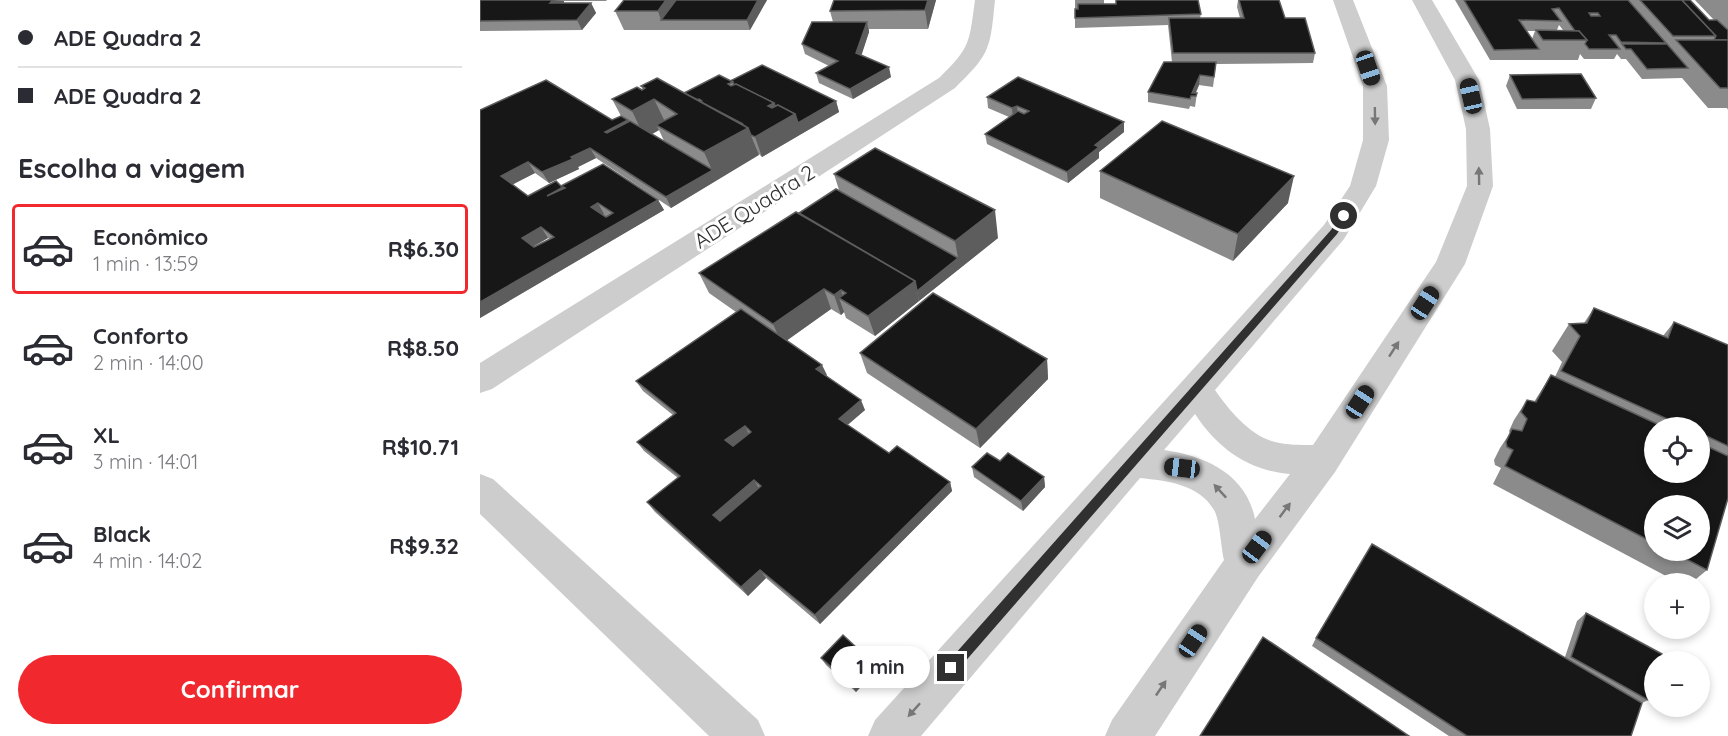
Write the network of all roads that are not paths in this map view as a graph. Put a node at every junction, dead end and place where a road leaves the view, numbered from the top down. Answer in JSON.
{"nodes":[{"id":1,"x":985,"y":0,"type":"edge"},
{"id":2,"x":1343,"y":0,"type":"edge"},
{"id":3,"x":1422,"y":0,"type":"edge"},
{"id":4,"x":480,"y":380,"type":"edge"},
{"id":5,"x":1197,"y":390,"type":"junction"},
{"id":6,"x":1322,"y":461,"type":"junction"},
{"id":7,"x":1134,"y":462,"type":"junction"},
{"id":8,"x":480,"y":490,"type":"edge"},
{"id":9,"x":1245,"y":564,"type":"junction"},
{"id":10,"x":741,"y":736,"type":"edge"},
{"id":11,"x":891,"y":736,"type":"edge"},
{"id":12,"x":1128,"y":736,"type":"edge"}],
"edges":[{"from":1,"to":4,"type":"street","name":"ADE Quadra 2"},
{"from":2,"to":5,"type":"street","one_way":true},
{"from":6,"to":3,"type":"street","one_way":true},
{"from":5,"to":6,"type":"street"},
{"from":5,"to":7,"type":"street"},
{"from":9,"to":6,"type":"street","one_way":true},
{"from":9,"to":7,"type":"street","one_way":true},
{"from":7,"to":11,"type":"street","one_way":true},
{"from":8,"to":10,"type":"street"},
{"from":12,"to":9,"type":"street","one_way":true}]}
